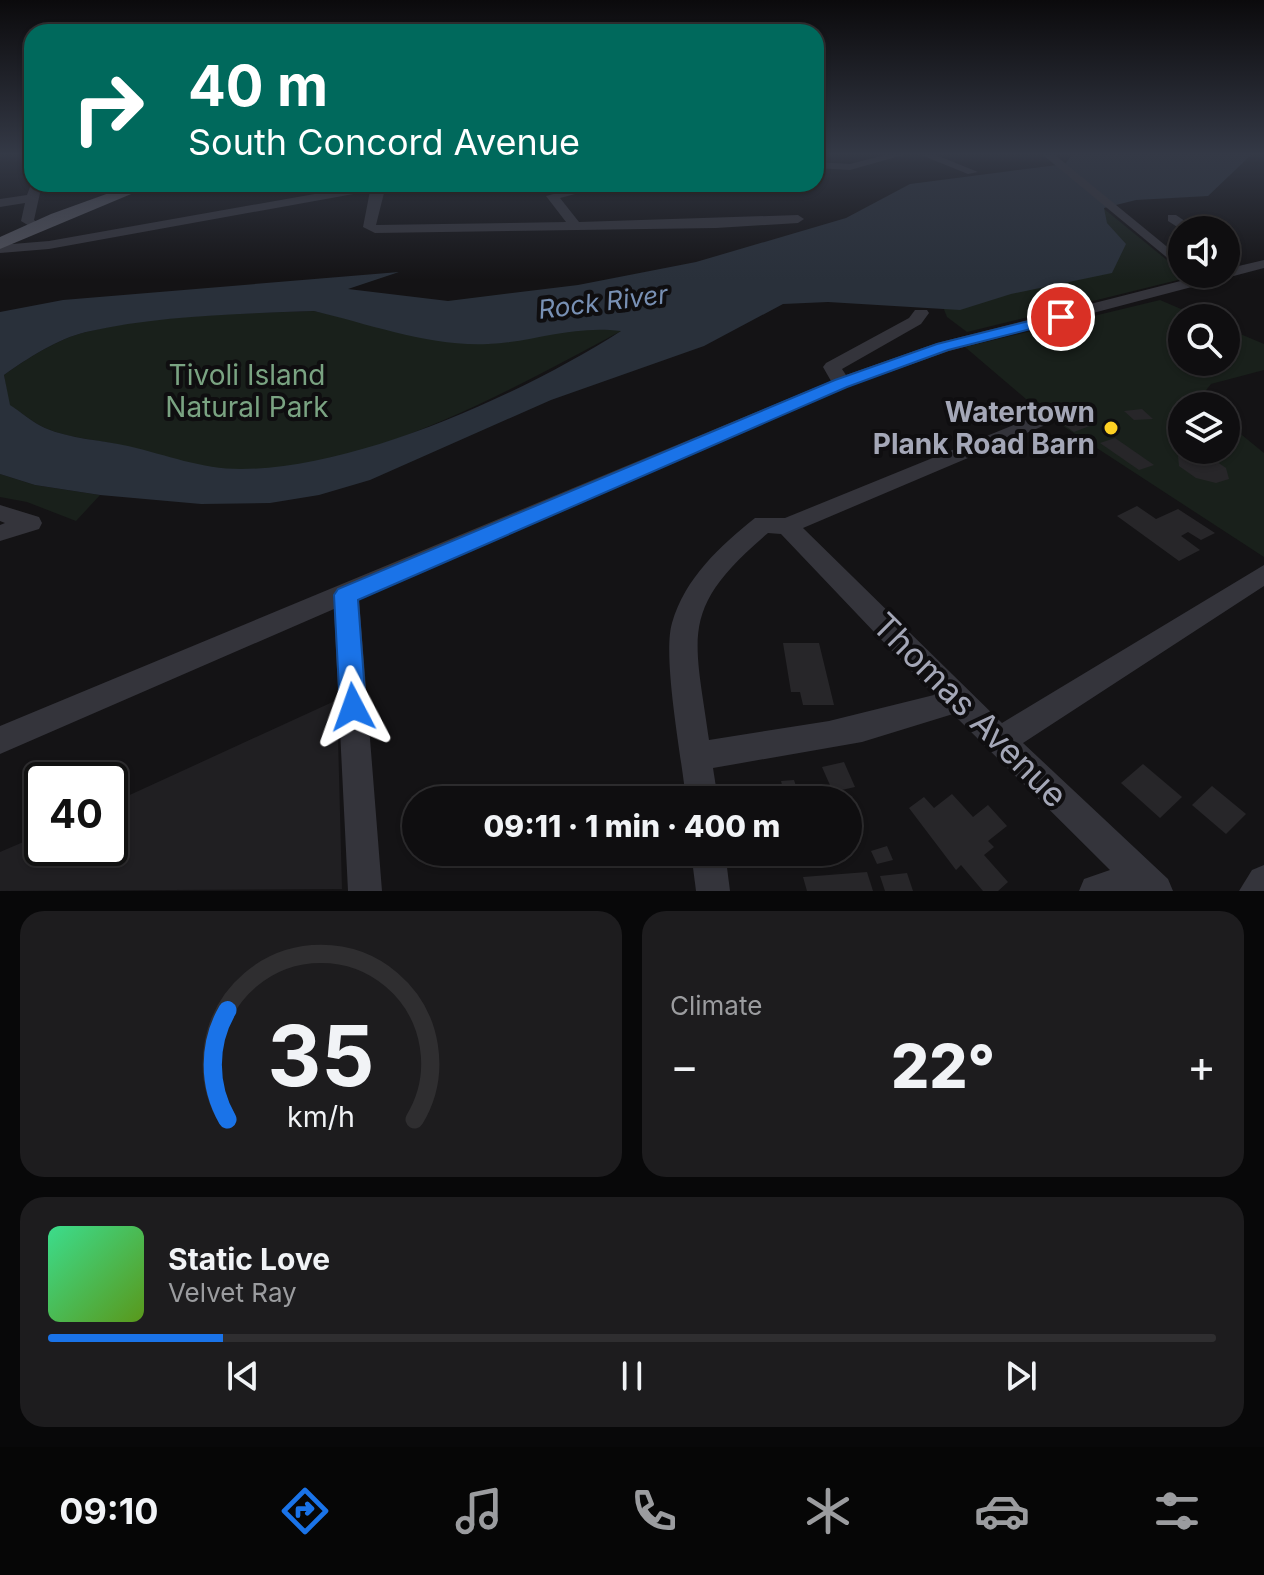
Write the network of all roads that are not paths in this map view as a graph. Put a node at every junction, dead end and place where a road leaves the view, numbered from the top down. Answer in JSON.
{"nodes":[{"id":1,"x":114,"y":197,"type":"edge"},
{"id":2,"x":315,"y":197,"type":"edge"},
{"id":3,"x":377,"y":197,"type":"edge"},
{"id":4,"x":552,"y":197,"type":"edge"},
{"id":5,"x":1097,"y":197,"type":"edge"},
{"id":6,"x":32,"y":198,"type":"joint"},
{"id":7,"x":0,"y":203,"type":"edge"},
{"id":8,"x":798,"y":219,"type":"dead end"},
{"id":9,"x":575,"y":225,"type":"junction"},
{"id":10,"x":36,"y":226,"type":"junction"},
{"id":11,"x":1155,"y":245,"type":"junction"},
{"id":12,"x":1168,"y":245,"type":"edge"},
{"id":13,"x":0,"y":247,"type":"edge"},
{"id":14,"x":1168,"y":255,"type":"edge"},
{"id":15,"x":1264,"y":264,"type":"edge"},
{"id":16,"x":1240,"y":269,"type":"edge"},
{"id":17,"x":1168,"y":286,"type":"edge"},
{"id":18,"x":921,"y":313,"type":"dead end"},
{"id":19,"x":841,"y":383,"type":"junction"},
{"id":20,"x":1036,"y":422,"type":"dead end"},
{"id":21,"x":0,"y":513,"type":"edge"},
{"id":22,"x":787,"y":526,"type":"junction"},
{"id":23,"x":0,"y":533,"type":"edge"},
{"id":24,"x":1264,"y":574,"type":"edge"},
{"id":25,"x":346,"y":595,"type":"junction"},
{"id":26,"x":957,"y":699,"type":"junction"},
{"id":27,"x":0,"y":740,"type":"edge"},
{"id":28,"x":1000,"y":741,"type":"junction"},
{"id":29,"x":697,"y":756,"type":"junction"},
{"id":30,"x":700,"y":786,"type":"edge"},
{"id":31,"x":710,"y":866,"type":"edge"},
{"id":32,"x":1264,"y":882,"type":"edge"},
{"id":33,"x":1149,"y":885,"type":"edge"},
{"id":34,"x":365,"y":891,"type":"edge"},
{"id":35,"x":713,"y":891,"type":"edge"},
{"id":36,"x":1096,"y":891,"type":"edge"},
{"id":37,"x":1256,"y":891,"type":"edge"}],
"edges":[{"from":1,"to":10,"type":"main road"},
{"from":2,"to":13,"type":"street"},
{"from":3,"to":9,"type":"street"},
{"from":4,"to":9,"type":"street"},
{"from":5,"to":11,"type":"street"},
{"from":6,"to":7,"type":"street"},
{"from":6,"to":10,"type":"street"},
{"from":8,"to":9,"type":"street"},
{"from":10,"to":13,"type":"main road"},
{"from":11,"to":12,"type":"street"},
{"from":11,"to":14,"type":"street"},
{"from":15,"to":16,"type":"street"},
{"from":17,"to":19,"type":"street"},
{"from":18,"to":19,"type":"street"},
{"from":19,"to":25,"type":"street"},
{"from":20,"to":22,"type":"street"},
{"from":21,"to":23,"type":"street"},
{"from":22,"to":26,"type":"street","name":"Thomas Avenue"},
{"from":22,"to":29,"type":"street"},
{"from":24,"to":28,"type":"street"},
{"from":25,"to":27,"type":"street"},
{"from":25,"to":34,"type":"street"},
{"from":26,"to":28,"type":"street","name":"Thomas Avenue"},
{"from":26,"to":29,"type":"street"},
{"from":28,"to":33,"type":"street","name":"Thomas Avenue"},
{"from":29,"to":30,"type":"street"},
{"from":31,"to":35,"type":"street"},
{"from":32,"to":37,"type":"street"},
{"from":33,"to":36,"type":"street"}]}
